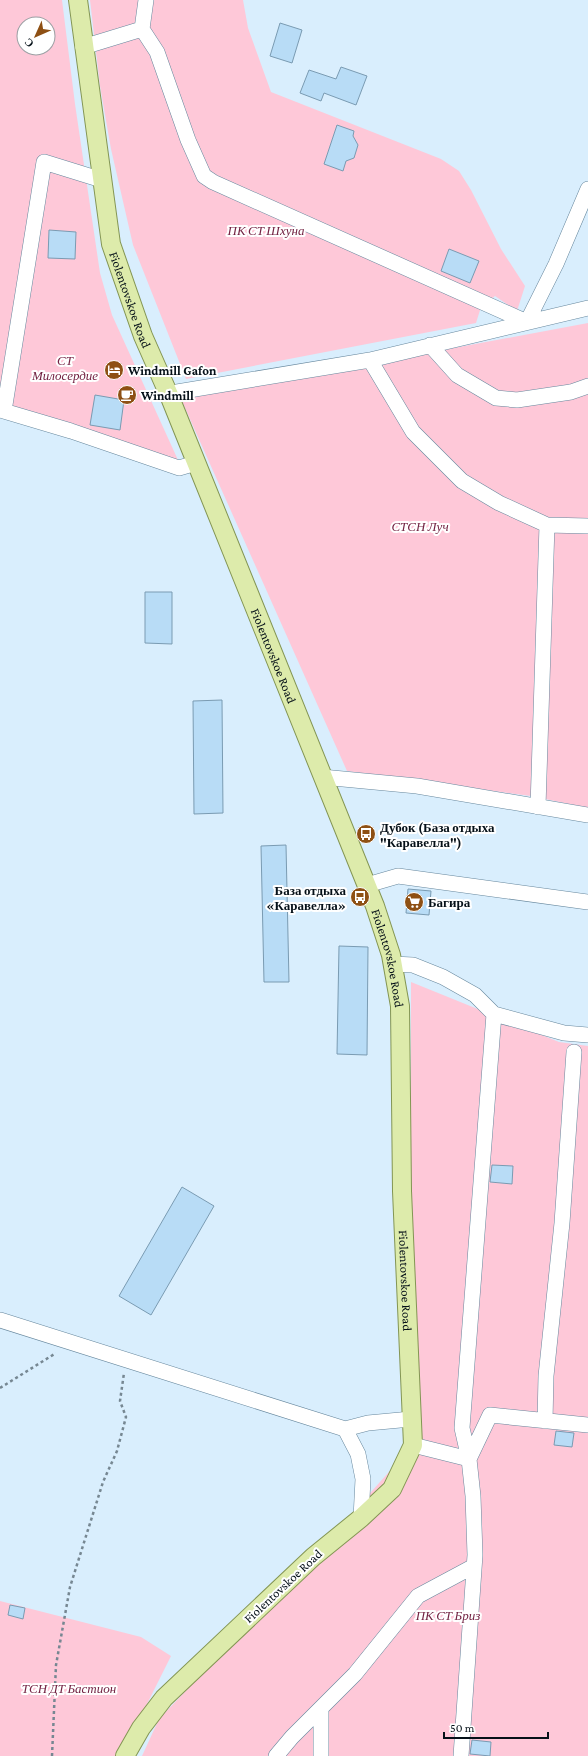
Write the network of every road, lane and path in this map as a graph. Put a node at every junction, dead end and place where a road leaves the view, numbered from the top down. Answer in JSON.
{"nodes":[{"id":1,"x":78,"y":0,"type":"edge"},
{"id":2,"x":146,"y":0,"type":"edge"},
{"id":3,"x":142,"y":29,"type":"junction"},
{"id":4,"x":83,"y":48,"type":"junction"},
{"id":5,"x":102,"y":180,"type":"junction"},
{"id":6,"x":588,"y":188,"type":"edge"},
{"id":7,"x":588,"y":308,"type":"edge"},
{"id":8,"x":527,"y":322,"type":"junction"},
{"id":9,"x":430,"y":345,"type":"junction"},
{"id":10,"x":370,"y":360,"type":"junction"},
{"id":11,"x":588,"y":386,"type":"edge"},
{"id":12,"x":169,"y":395,"type":"junction"},
{"id":13,"x":2,"y":411,"type":"edge"},
{"id":14,"x":196,"y":464,"type":"junction"},
{"id":15,"x":547,"y":525,"type":"junction"},
{"id":16,"x":588,"y":526,"type":"edge"},
{"id":17,"x":322,"y":777,"type":"junction"},
{"id":18,"x":538,"y":807,"type":"junction"},
{"id":19,"x":588,"y":815,"type":"edge"},
{"id":20,"x":366,"y":885,"type":"junction"},
{"id":21,"x":588,"y":902,"type":"edge"},
{"id":22,"x":392,"y":964,"type":"junction"},
{"id":23,"x":494,"y":1014,"type":"junction"},
{"id":24,"x":588,"y":1036,"type":"edge"},
{"id":25,"x":574,"y":1052,"type":"dead end"},
{"id":26,"x":0,"y":1320,"type":"edge"},
{"id":27,"x":56,"y":1352,"type":"dead end"},
{"id":28,"x":126,"y":1360,"type":"junction"},
{"id":29,"x":0,"y":1388,"type":"edge"},
{"id":30,"x":412,"y":1419,"type":"junction"},
{"id":31,"x":545,"y":1421,"type":"junction"},
{"id":32,"x":588,"y":1425,"type":"edge"},
{"id":33,"x":346,"y":1429,"type":"junction"},
{"id":34,"x":413,"y":1445,"type":"junction"},
{"id":35,"x":469,"y":1459,"type":"junction"},
{"id":36,"x":362,"y":1518,"type":"junction"},
{"id":37,"x":474,"y":1566,"type":"junction"},
{"id":38,"x":321,"y":1708,"type":"junction"},
{"id":39,"x":52,"y":1756,"type":"edge"},
{"id":40,"x":125,"y":1756,"type":"edge"},
{"id":41,"x":276,"y":1756,"type":"edge"},
{"id":42,"x":321,"y":1756,"type":"edge"},
{"id":43,"x":461,"y":1756,"type":"edge"}],
"edges":[{"from":1,"to":4,"type":"main road","name":"Fiolentovskoe Road"},
{"from":2,"to":3,"type":"street"},
{"from":3,"to":4,"type":"street"},
{"from":3,"to":8,"type":"street"},
{"from":4,"to":5,"type":"main road","name":"Fiolentovskoe Road"},
{"from":5,"to":12,"type":"main road","name":"Fiolentovskoe Road"},
{"from":5,"to":13,"type":"street"},
{"from":6,"to":8,"type":"street"},
{"from":7,"to":8,"type":"street"},
{"from":8,"to":9,"type":"street"},
{"from":9,"to":10,"type":"street"},
{"from":9,"to":11,"type":"street"},
{"from":10,"to":12,"type":"street"},
{"from":10,"to":15,"type":"street"},
{"from":12,"to":14,"type":"main road","name":"Fiolentovskoe Road"},
{"from":13,"to":14,"type":"street"},
{"from":14,"to":17,"type":"main road","name":"Fiolentovskoe Road"},
{"from":15,"to":16,"type":"street"},
{"from":15,"to":18,"type":"street"},
{"from":17,"to":18,"type":"street"},
{"from":17,"to":20,"type":"main road","name":"Fiolentovskoe Road"},
{"from":18,"to":19,"type":"street"},
{"from":20,"to":21,"type":"street"},
{"from":20,"to":22,"type":"main road","name":"Fiolentovskoe Road"},
{"from":22,"to":23,"type":"street"},
{"from":22,"to":30,"type":"main road","name":"Fiolentovskoe Road"},
{"from":23,"to":24,"type":"street"},
{"from":23,"to":35,"type":"street"},
{"from":25,"to":31,"type":"street"},
{"from":26,"to":28,"type":"street"},
{"from":27,"to":29,"type":"path"},
{"from":28,"to":33,"type":"street"},
{"from":28,"to":39,"type":"path"},
{"from":30,"to":33,"type":"street"},
{"from":30,"to":34,"type":"main road","name":"Fiolentovskoe Road"},
{"from":31,"to":32,"type":"street"},
{"from":31,"to":35,"type":"street"},
{"from":33,"to":36,"type":"street"},
{"from":34,"to":35,"type":"street"},
{"from":34,"to":36,"type":"main road","name":"Fiolentovskoe Road"},
{"from":35,"to":37,"type":"street"},
{"from":36,"to":40,"type":"main road","name":"Fiolentovskoe Road"},
{"from":37,"to":38,"type":"street"},
{"from":37,"to":43,"type":"street"},
{"from":38,"to":41,"type":"street"},
{"from":38,"to":42,"type":"street"}]}
